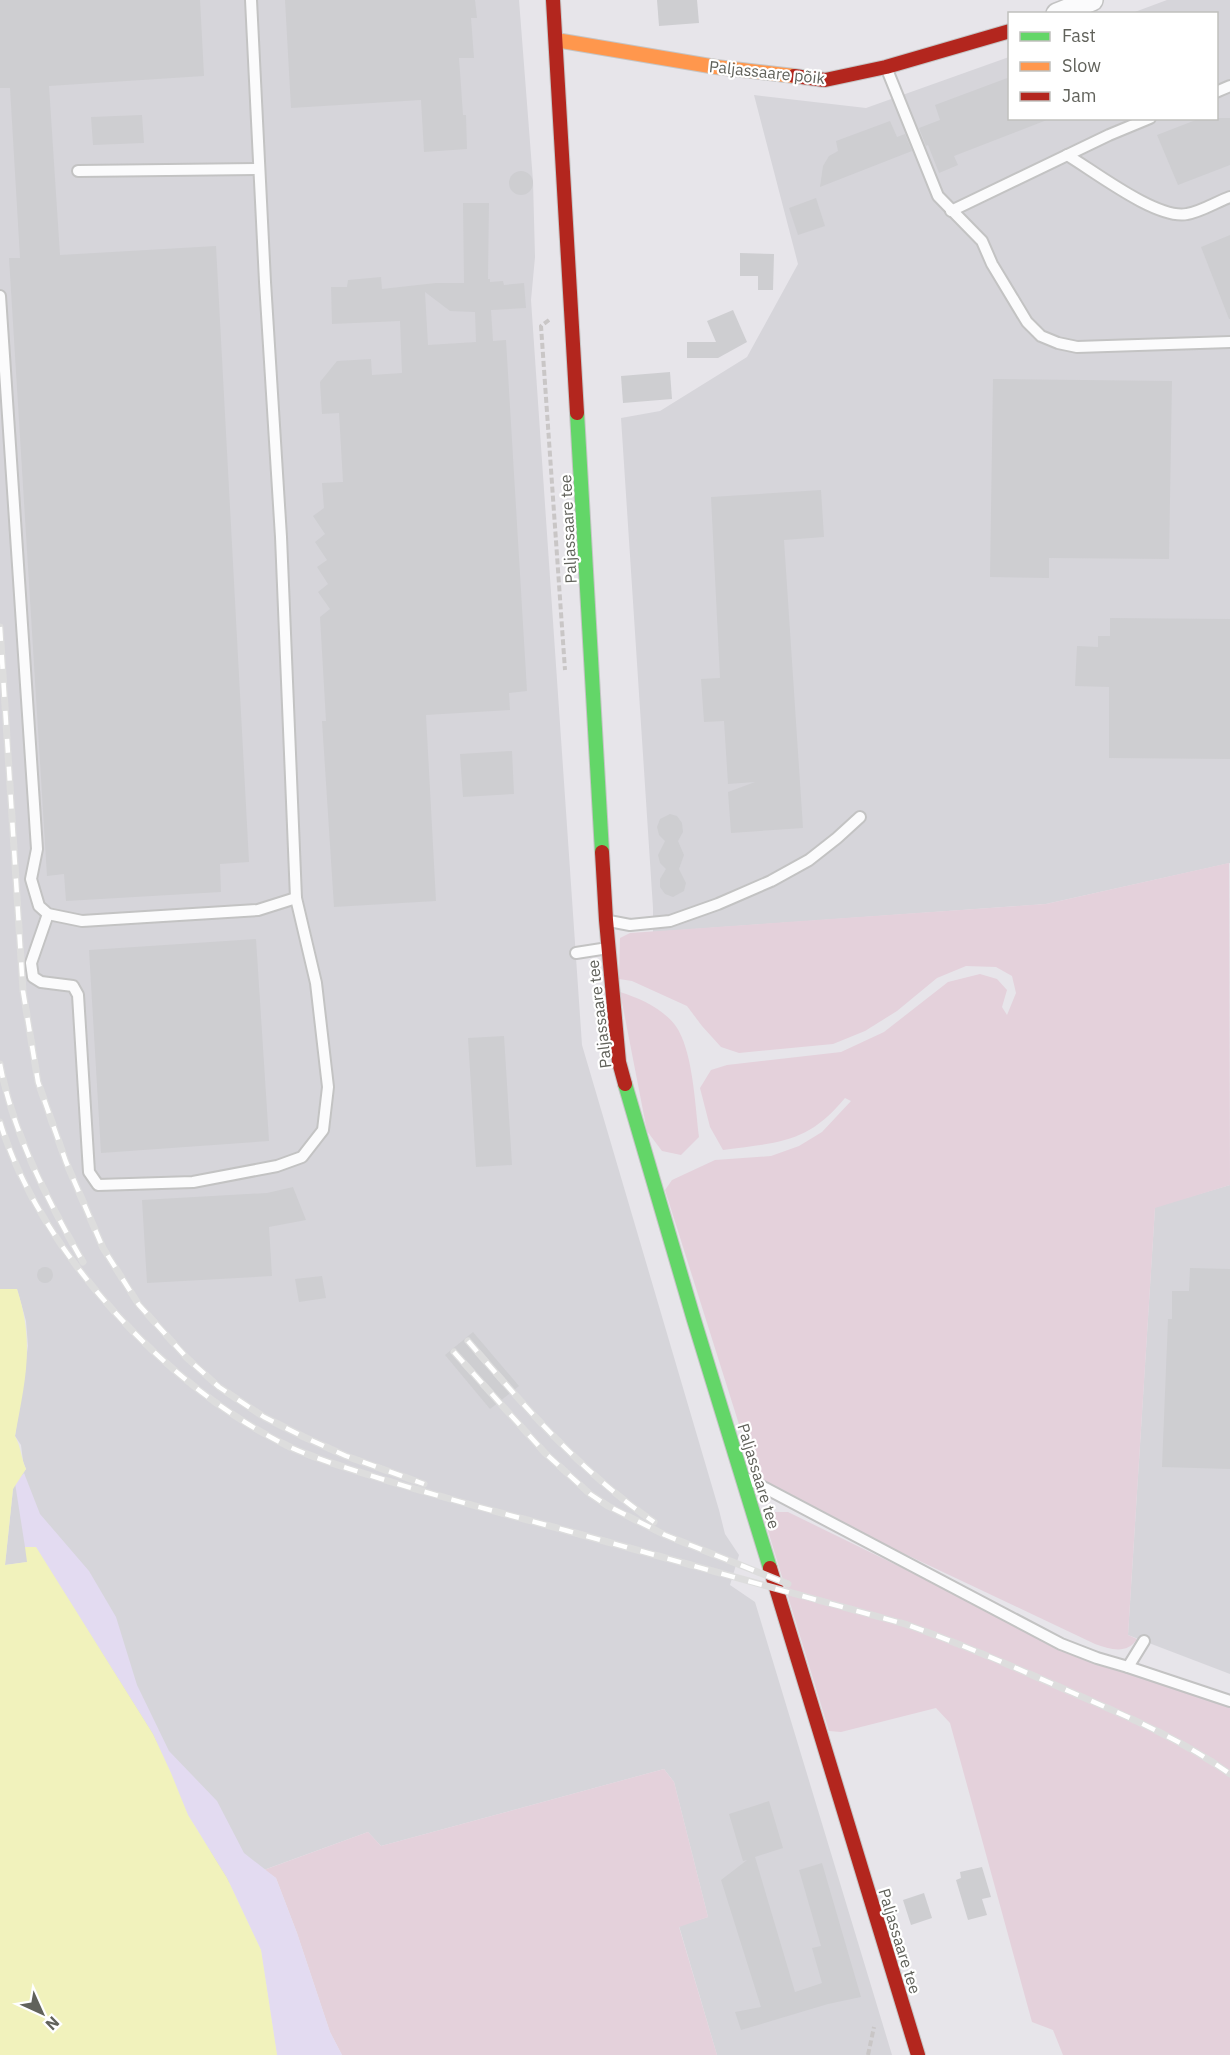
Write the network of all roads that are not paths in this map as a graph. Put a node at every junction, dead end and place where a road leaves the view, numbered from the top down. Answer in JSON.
{"nodes":[{"id":1,"x":251,"y":0,"type":"edge"},
{"id":2,"x":553,"y":0,"type":"edge"},
{"id":3,"x":1086,"y":1,"type":"edge"},
{"id":4,"x":1061,"y":12,"type":"edge"},
{"id":5,"x":1008,"y":32,"type":"edge"},
{"id":6,"x":556,"y":39,"type":"junction"},
{"id":7,"x":886,"y":67,"type":"junction"},
{"id":8,"x":1146,"y":120,"type":"edge"},
{"id":9,"x":1067,"y":155,"type":"junction"},
{"id":10,"x":259,"y":169,"type":"junction"},
{"id":11,"x":78,"y":171,"type":"dead end"},
{"id":12,"x":1230,"y":197,"type":"edge"},
{"id":13,"x":951,"y":211,"type":"junction"},
{"id":14,"x":0,"y":296,"type":"edge"},
{"id":15,"x":1230,"y":342,"type":"edge"},
{"id":16,"x":860,"y":817,"type":"dead end"},
{"id":17,"x":296,"y":897,"type":"junction"},
{"id":18,"x":48,"y":914,"type":"junction"},
{"id":19,"x":606,"y":920,"type":"junction"},
{"id":20,"x":608,"y":948,"type":"junction"},
{"id":21,"x":576,"y":952,"type":"dead end"},
{"id":22,"x":742,"y":1476,"type":"junction"},
{"id":23,"x":1144,"y":1641,"type":"dead end"},
{"id":24,"x":1128,"y":1666,"type":"junction"},
{"id":25,"x":1230,"y":1701,"type":"edge"},
{"id":26,"x":918,"y":2055,"type":"edge"}],
"edges":[{"from":1,"to":10,"type":"lane"},
{"from":2,"to":6,"type":"street","name":"Paljassaare tee"},
{"from":3,"to":4,"type":"street"},
{"from":5,"to":7,"type":"street","name":"Paljassaare põik"},
{"from":6,"to":7,"type":"street","name":"Paljassaare põik"},
{"from":6,"to":19,"type":"street","name":"Paljassaare tee"},
{"from":7,"to":13,"type":"lane"},
{"from":8,"to":9,"type":"lane"},
{"from":9,"to":12,"type":"lane"},
{"from":9,"to":13,"type":"lane"},
{"from":10,"to":11,"type":"lane"},
{"from":10,"to":17,"type":"lane"},
{"from":13,"to":15,"type":"lane"},
{"from":14,"to":18,"type":"lane"},
{"from":16,"to":19,"type":"lane"},
{"from":17,"to":18,"type":"lane"},
{"from":17,"to":18,"type":"lane"},
{"from":19,"to":20,"type":"street","name":"Paljassaare tee"},
{"from":20,"to":21,"type":"lane"},
{"from":20,"to":22,"type":"street","name":"Paljassaare tee"},
{"from":22,"to":24,"type":"lane"},
{"from":22,"to":26,"type":"street","name":"Paljassaare tee"},
{"from":23,"to":24,"type":"lane"},
{"from":24,"to":25,"type":"lane"}]}
